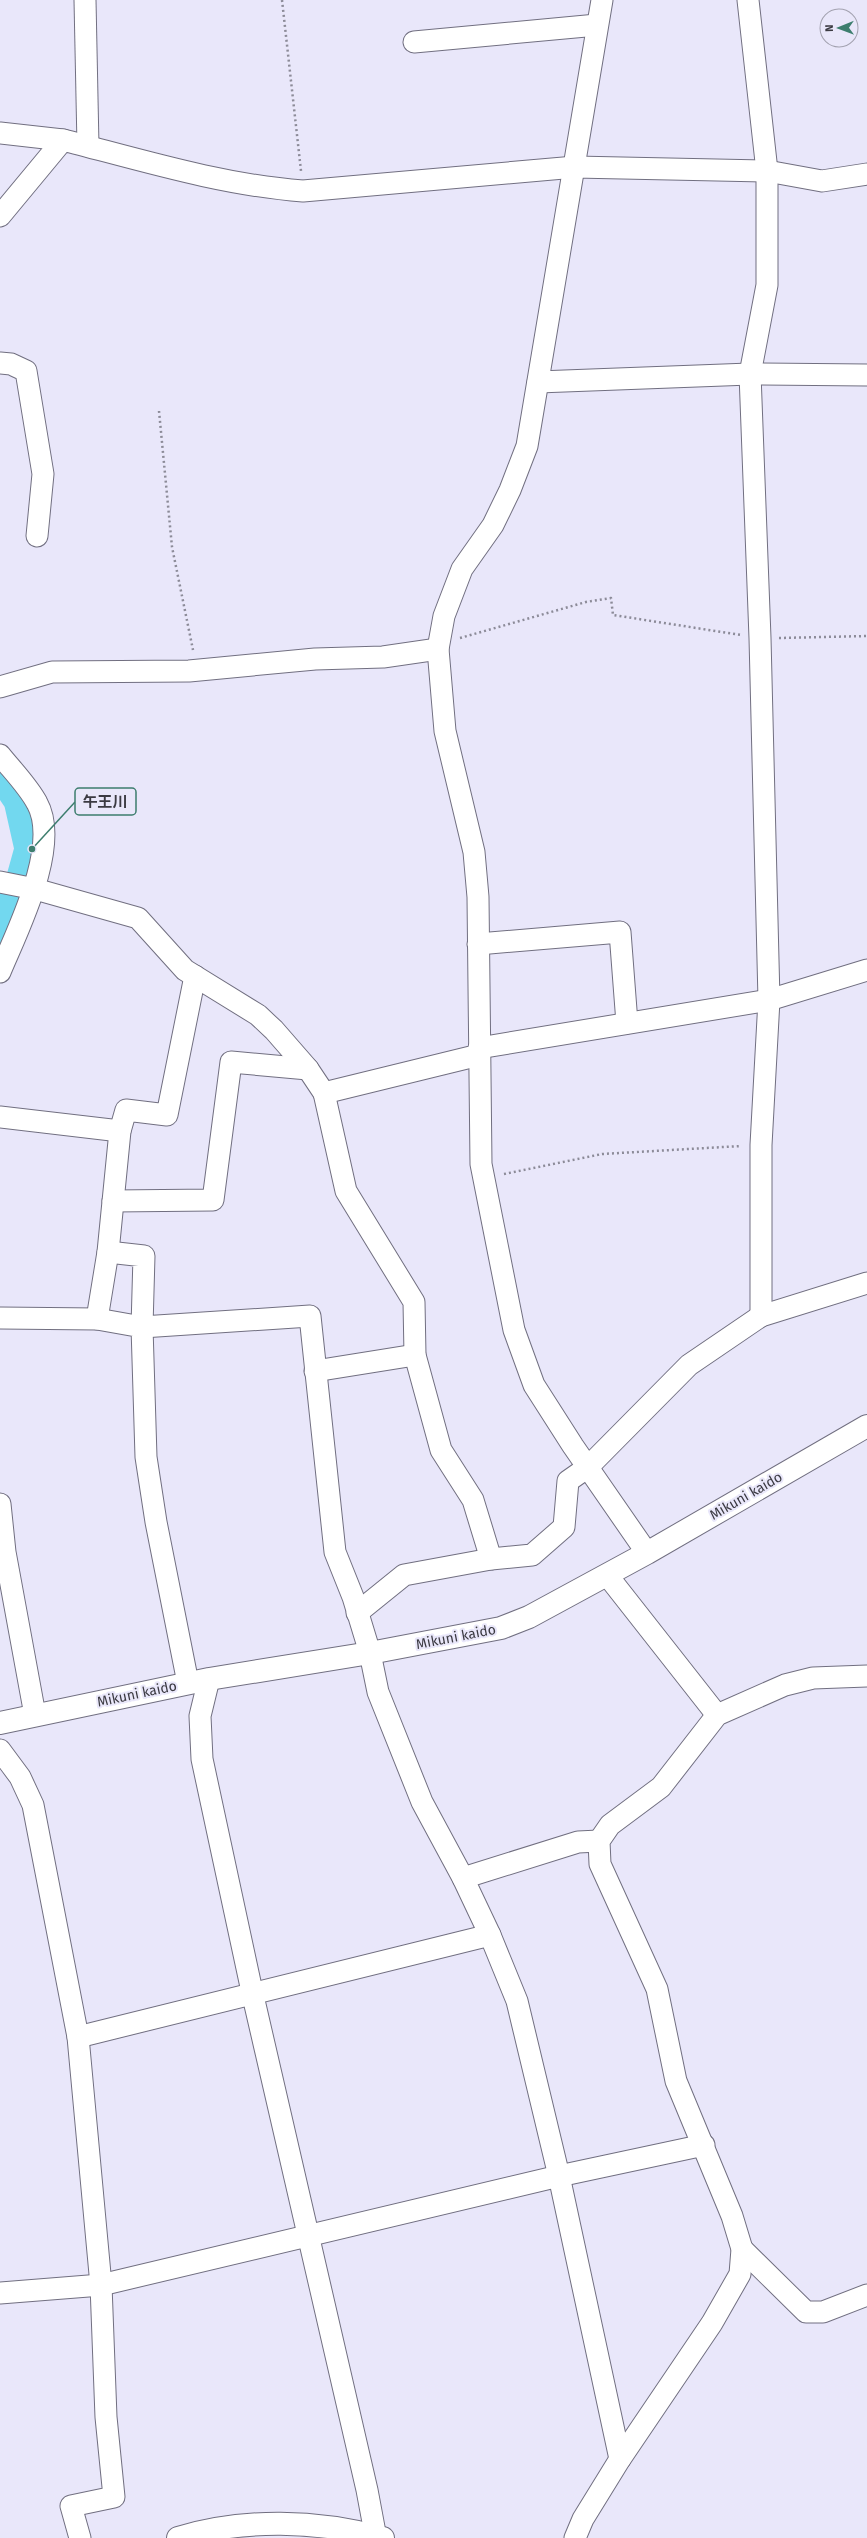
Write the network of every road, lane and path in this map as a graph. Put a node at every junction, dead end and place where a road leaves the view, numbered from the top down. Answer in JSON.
{"nodes":[{"id":1,"x":85,"y":0,"type":"edge"},
{"id":2,"x":282,"y":0,"type":"edge"},
{"id":3,"x":602,"y":0,"type":"edge"},
{"id":4,"x":748,"y":0,"type":"edge"},
{"id":5,"x":597,"y":25,"type":"junction"},
{"id":6,"x":414,"y":42,"type":"dead end"},
{"id":7,"x":0,"y":133,"type":"edge"},
{"id":8,"x":62,"y":140,"type":"junction"},
{"id":9,"x":88,"y":146,"type":"junction"},
{"id":10,"x":575,"y":167,"type":"junction"},
{"id":11,"x":767,"y":171,"type":"junction"},
{"id":12,"x":867,"y":174,"type":"edge"},
{"id":13,"x":303,"y":191,"type":"junction"},
{"id":14,"x":0,"y":216,"type":"edge"},
{"id":15,"x":0,"y":363,"type":"edge"},
{"id":16,"x":750,"y":374,"type":"junction"},
{"id":17,"x":867,"y":375,"type":"edge"},
{"id":18,"x":538,"y":382,"type":"junction"},
{"id":19,"x":159,"y":411,"type":"dead end"},
{"id":20,"x":37,"y":536,"type":"dead end"},
{"id":21,"x":867,"y":636,"type":"edge"},
{"id":22,"x":760,"y":638,"type":"junction"},
{"id":23,"x":438,"y":647,"type":"junction"},
{"id":24,"x":197,"y":670,"type":"junction"},
{"id":25,"x":0,"y":687,"type":"edge"},
{"id":26,"x":0,"y":755,"type":"edge"},
{"id":27,"x":1,"y":882,"type":"edge"},
{"id":28,"x":35,"y":889,"type":"junction"},
{"id":29,"x":478,"y":944,"type":"junction"},
{"id":30,"x":867,"y":970,"type":"edge"},
{"id":31,"x":0,"y":972,"type":"edge"},
{"id":32,"x":195,"y":976,"type":"junction"},
{"id":33,"x":769,"y":1000,"type":"junction"},
{"id":34,"x":627,"y":1023,"type":"junction"},
{"id":35,"x":479,"y":1052,"type":"junction"},
{"id":36,"x":308,"y":1069,"type":"junction"},
{"id":37,"x":324,"y":1093,"type":"junction"},
{"id":38,"x":0,"y":1116,"type":"edge"},
{"id":39,"x":120,"y":1131,"type":"junction"},
{"id":40,"x":761,"y":1145,"type":"junction"},
{"id":41,"x":484,"y":1178,"type":"junction"},
{"id":42,"x":113,"y":1201,"type":"junction"},
{"id":43,"x":108,"y":1252,"type":"junction"},
{"id":44,"x":867,"y":1283,"type":"edge"},
{"id":45,"x":761,"y":1316,"type":"junction"},
{"id":46,"x":0,"y":1318,"type":"edge"},
{"id":47,"x":97,"y":1319,"type":"junction"},
{"id":48,"x":142,"y":1327,"type":"junction"},
{"id":49,"x":415,"y":1355,"type":"junction"},
{"id":50,"x":315,"y":1371,"type":"junction"},
{"id":51,"x":867,"y":1426,"type":"edge"},
{"id":52,"x":588,"y":1467,"type":"junction"},
{"id":53,"x":0,"y":1504,"type":"edge"},
{"id":54,"x":647,"y":1553,"type":"junction"},
{"id":55,"x":490,"y":1559,"type":"junction"},
{"id":56,"x":607,"y":1575,"type":"junction"},
{"id":57,"x":357,"y":1613,"type":"junction"},
{"id":58,"x":370,"y":1653,"type":"junction"},
{"id":59,"x":867,"y":1676,"type":"edge"},
{"id":60,"x":198,"y":1681,"type":"junction"},
{"id":61,"x":35,"y":1715,"type":"junction"},
{"id":62,"x":718,"y":1715,"type":"junction"},
{"id":63,"x":0,"y":1723,"type":"edge"},
{"id":64,"x":0,"y":1750,"type":"edge"},
{"id":65,"x":599,"y":1841,"type":"junction"},
{"id":66,"x":463,"y":1878,"type":"junction"},
{"id":67,"x":490,"y":1935,"type":"junction"},
{"id":68,"x":253,"y":1996,"type":"junction"},
{"id":69,"x":78,"y":2037,"type":"junction"},
{"id":70,"x":704,"y":2145,"type":"junction"},
{"id":71,"x":559,"y":2176,"type":"junction"},
{"id":72,"x":309,"y":2235,"type":"junction"},
{"id":73,"x":742,"y":2249,"type":"junction"},
{"id":74,"x":101,"y":2285,"type":"junction"},
{"id":75,"x":0,"y":2293,"type":"edge"},
{"id":76,"x":867,"y":2296,"type":"edge"},
{"id":77,"x":620,"y":2459,"type":"junction"},
{"id":78,"x":378,"y":2537,"type":"edge"},
{"id":79,"x":80,"y":2538,"type":"edge"},
{"id":80,"x":179,"y":2538,"type":"edge"},
{"id":81,"x":576,"y":2538,"type":"edge"}],
"edges":[{"from":1,"to":9,"type":"street"},
{"from":2,"to":13,"type":"path"},
{"from":3,"to":5,"type":"street"},
{"from":4,"to":11,"type":"street"},
{"from":5,"to":6,"type":"street"},
{"from":5,"to":10,"type":"street"},
{"from":7,"to":8,"type":"street"},
{"from":8,"to":9,"type":"street"},
{"from":8,"to":14,"type":"street"},
{"from":9,"to":13,"type":"street"},
{"from":10,"to":11,"type":"street"},
{"from":10,"to":13,"type":"street"},
{"from":10,"to":18,"type":"street"},
{"from":11,"to":12,"type":"street"},
{"from":11,"to":16,"type":"street"},
{"from":15,"to":20,"type":"street"},
{"from":16,"to":17,"type":"street"},
{"from":16,"to":18,"type":"street"},
{"from":16,"to":22,"type":"street"},
{"from":18,"to":23,"type":"street"},
{"from":19,"to":24,"type":"path"},
{"from":21,"to":22,"type":"path"},
{"from":22,"to":23,"type":"path"},
{"from":22,"to":33,"type":"street"},
{"from":23,"to":24,"type":"street"},
{"from":23,"to":29,"type":"street"},
{"from":24,"to":25,"type":"street"},
{"from":26,"to":28,"type":"street"},
{"from":27,"to":28,"type":"street"},
{"from":28,"to":31,"type":"street"},
{"from":28,"to":32,"type":"street"},
{"from":29,"to":34,"type":"street"},
{"from":29,"to":35,"type":"street"},
{"from":30,"to":33,"type":"street"},
{"from":32,"to":36,"type":"street"},
{"from":32,"to":39,"type":"street"},
{"from":33,"to":34,"type":"street"},
{"from":33,"to":40,"type":"street"},
{"from":34,"to":35,"type":"street"},
{"from":35,"to":37,"type":"street"},
{"from":35,"to":41,"type":"street"},
{"from":36,"to":37,"type":"street"},
{"from":36,"to":42,"type":"street"},
{"from":37,"to":49,"type":"street"},
{"from":38,"to":39,"type":"street"},
{"from":39,"to":42,"type":"street"},
{"from":40,"to":41,"type":"path"},
{"from":40,"to":45,"type":"street"},
{"from":41,"to":52,"type":"street"},
{"from":42,"to":43,"type":"street"},
{"from":43,"to":47,"type":"street"},
{"from":43,"to":48,"type":"street"},
{"from":44,"to":45,"type":"street"},
{"from":45,"to":52,"type":"street"},
{"from":46,"to":47,"type":"street"},
{"from":47,"to":48,"type":"street"},
{"from":48,"to":50,"type":"street"},
{"from":48,"to":60,"type":"street"},
{"from":49,"to":50,"type":"street"},
{"from":49,"to":55,"type":"street"},
{"from":50,"to":57,"type":"street"},
{"from":51,"to":54,"type":"street","name":"Mikuni kaido"},
{"from":52,"to":54,"type":"street"},
{"from":52,"to":55,"type":"street"},
{"from":53,"to":61,"type":"street"},
{"from":54,"to":56,"type":"street","name":"Mikuni kaido"},
{"from":55,"to":57,"type":"street"},
{"from":56,"to":58,"type":"street","name":"Mikuni kaido"},
{"from":56,"to":62,"type":"street"},
{"from":57,"to":58,"type":"street"},
{"from":58,"to":60,"type":"street","name":"Mikuni kaido"},
{"from":58,"to":66,"type":"street"},
{"from":59,"to":62,"type":"street"},
{"from":60,"to":61,"type":"street","name":"Mikuni kaido"},
{"from":60,"to":68,"type":"street"},
{"from":61,"to":63,"type":"street","name":"Mikuni kaido"},
{"from":62,"to":65,"type":"street"},
{"from":64,"to":69,"type":"street"},
{"from":65,"to":66,"type":"street"},
{"from":65,"to":70,"type":"street"},
{"from":66,"to":67,"type":"street"},
{"from":67,"to":68,"type":"street"},
{"from":67,"to":71,"type":"street"},
{"from":68,"to":69,"type":"street"},
{"from":68,"to":72,"type":"street"},
{"from":69,"to":74,"type":"street"},
{"from":70,"to":71,"type":"street"},
{"from":70,"to":73,"type":"street"},
{"from":71,"to":72,"type":"street"},
{"from":71,"to":77,"type":"street"},
{"from":72,"to":74,"type":"street"},
{"from":72,"to":78,"type":"street"},
{"from":73,"to":76,"type":"street"},
{"from":73,"to":77,"type":"street"},
{"from":74,"to":75,"type":"street"},
{"from":74,"to":79,"type":"street"},
{"from":77,"to":81,"type":"street"},
{"from":78,"to":80,"type":"street"}]}
